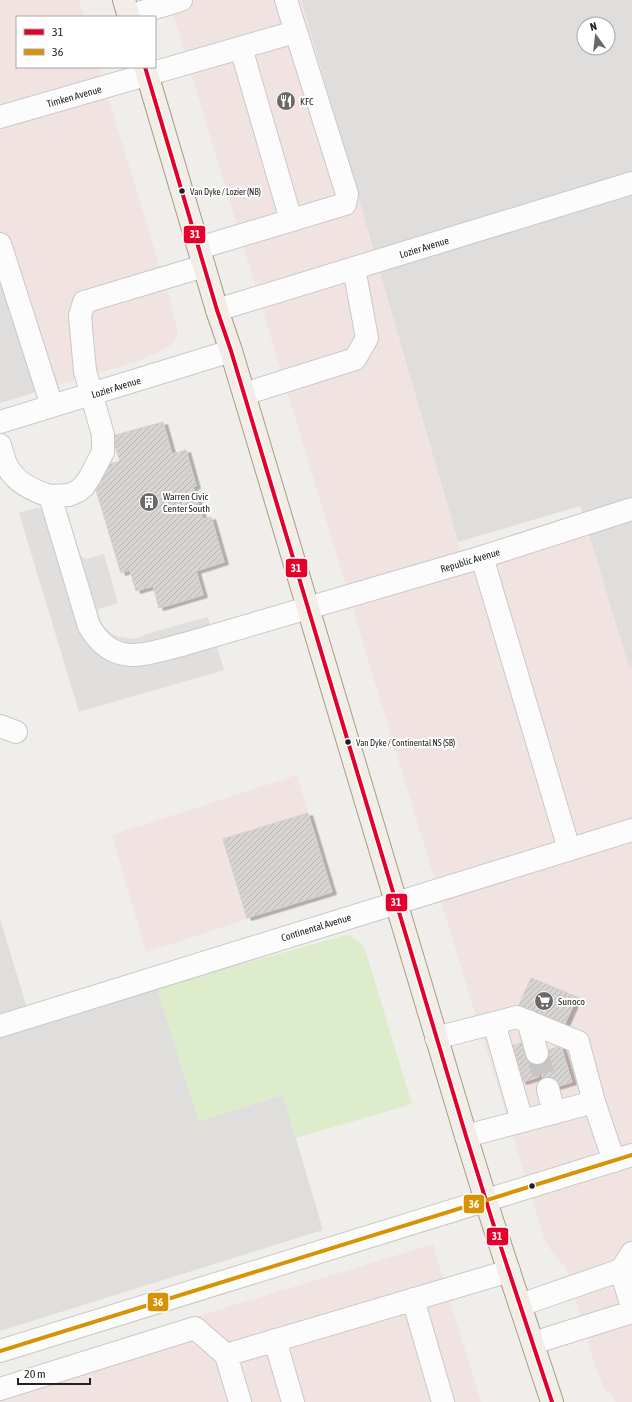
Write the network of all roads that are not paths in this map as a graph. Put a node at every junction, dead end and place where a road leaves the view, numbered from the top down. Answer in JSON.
{"nodes":[{"id":1,"x":181,"y":0,"type":"edge"},
{"id":2,"x":286,"y":0,"type":"edge"},
{"id":3,"x":127,"y":11,"type":"edge"},
{"id":4,"x":296,"y":32,"type":"junction"},
{"id":5,"x":241,"y":48,"type":"junction"},
{"id":6,"x":146,"y":71,"type":"edge"},
{"id":7,"x":0,"y":118,"type":"edge"},
{"id":8,"x":632,"y":183,"type":"edge"},
{"id":9,"x":291,"y":220,"type":"junction"},
{"id":10,"x":0,"y":244,"type":"edge"},
{"id":11,"x":201,"y":257,"type":"junction"},
{"id":12,"x":354,"y":268,"type":"junction"},
{"id":13,"x":217,"y":310,"type":"junction"},
{"id":14,"x":231,"y":351,"type":"junction"},
{"id":15,"x":91,"y":394,"type":"junction"},
{"id":16,"x":244,"y":394,"type":"junction"},
{"id":17,"x":52,"y":406,"type":"junction"},
{"id":18,"x":0,"y":422,"type":"edge"},
{"id":19,"x":0,"y":445,"type":"edge"},
{"id":20,"x":50,"y":496,"type":"junction"},
{"id":21,"x":632,"y":509,"type":"edge"},
{"id":22,"x":482,"y":557,"type":"junction"},
{"id":23,"x":308,"y":607,"type":"junction"},
{"id":24,"x":632,"y":830,"type":"edge"},
{"id":25,"x":569,"y":850,"type":"junction"},
{"id":26,"x":397,"y":903,"type":"junction"},
{"id":27,"x":528,"y":1021,"type":"junction"},
{"id":28,"x":494,"y":1023,"type":"junction"},
{"id":29,"x":0,"y":1026,"type":"edge"},
{"id":30,"x":436,"y":1038,"type":"junction"},
{"id":31,"x":537,"y":1053,"type":"tunnel mouth"},
{"id":32,"x":548,"y":1089,"type":"tunnel mouth"},
{"id":33,"x":594,"y":1102,"type":"junction"},
{"id":34,"x":554,"y":1113,"type":"junction"},
{"id":35,"x":522,"y":1122,"type":"junction"},
{"id":36,"x":466,"y":1136,"type":"junction"},
{"id":37,"x":623,"y":1158,"type":"edge"},
{"id":38,"x":486,"y":1201,"type":"junction"},
{"id":39,"x":627,"y":1262,"type":"edge"},
{"id":40,"x":508,"y":1271,"type":"junction"},
{"id":41,"x":413,"y":1299,"type":"junction"},
{"id":42,"x":520,"y":1305,"type":"junction"},
{"id":43,"x":632,"y":1307,"type":"edge"},
{"id":44,"x":632,"y":1312,"type":"edge"},
{"id":45,"x":275,"y":1340,"type":"junction"},
{"id":46,"x":533,"y":1343,"type":"junction"},
{"id":47,"x":0,"y":1351,"type":"edge"},
{"id":48,"x":226,"y":1355,"type":"junction"},
{"id":49,"x":0,"y":1390,"type":"edge"},
{"id":50,"x":240,"y":1402,"type":"edge"},
{"id":51,"x":293,"y":1402,"type":"edge"},
{"id":52,"x":444,"y":1402,"type":"edge"},
{"id":53,"x":552,"y":1402,"type":"edge"}],
"edges":[{"from":1,"to":3,"type":"street"},
{"from":2,"to":4,"type":"street"},
{"from":4,"to":5,"type":"street","name":"Timken Avenue"},
{"from":4,"to":9,"type":"street"},
{"from":5,"to":6,"type":"street","name":"Timken Avenue"},
{"from":5,"to":9,"type":"street"},
{"from":6,"to":7,"type":"street","name":"Timken Avenue"},
{"from":6,"to":11,"type":"main road"},
{"from":8,"to":12,"type":"street","name":"Lozier Avenue"},
{"from":9,"to":11,"type":"street"},
{"from":10,"to":17,"type":"street"},
{"from":11,"to":13,"type":"main road"},
{"from":11,"to":15,"type":"street"},
{"from":12,"to":13,"type":"street","name":"Lozier Avenue"},
{"from":12,"to":16,"type":"street"},
{"from":13,"to":14,"type":"main road"},
{"from":14,"to":15,"type":"street","name":"Lozier Avenue"},
{"from":14,"to":16,"type":"main road"},
{"from":15,"to":17,"type":"street","name":"Lozier Avenue"},
{"from":15,"to":20,"type":"street"},
{"from":16,"to":23,"type":"main road"},
{"from":17,"to":18,"type":"street","name":"Lozier Avenue"},
{"from":19,"to":20,"type":"street"},
{"from":20,"to":23,"type":"street","name":"Republic Avenue"},
{"from":21,"to":22,"type":"street","name":"Republic Avenue"},
{"from":22,"to":23,"type":"street","name":"Republic Avenue"},
{"from":22,"to":25,"type":"street"},
{"from":23,"to":26,"type":"main road"},
{"from":24,"to":25,"type":"street","name":"Continental Avenue"},
{"from":25,"to":26,"type":"street","name":"Continental Avenue"},
{"from":26,"to":29,"type":"street","name":"Continental Avenue"},
{"from":26,"to":30,"type":"main road"},
{"from":27,"to":28,"type":"street"},
{"from":27,"to":31,"type":"street"},
{"from":27,"to":33,"type":"street"},
{"from":28,"to":30,"type":"street"},
{"from":28,"to":35,"type":"street"},
{"from":30,"to":36,"type":"main road"},
{"from":32,"to":34,"type":"street"},
{"from":33,"to":34,"type":"street"},
{"from":33,"to":37,"type":"street"},
{"from":34,"to":35,"type":"street"},
{"from":35,"to":36,"type":"street"},
{"from":36,"to":38,"type":"main road"},
{"from":37,"to":38,"type":"street"},
{"from":38,"to":40,"type":"main road"},
{"from":38,"to":47,"type":"street"},
{"from":39,"to":42,"type":"street"},
{"from":39,"to":43,"type":"street"},
{"from":40,"to":41,"type":"street"},
{"from":40,"to":42,"type":"main road"},
{"from":41,"to":45,"type":"street"},
{"from":41,"to":52,"type":"street"},
{"from":42,"to":46,"type":"main road"},
{"from":44,"to":46,"type":"street"},
{"from":45,"to":48,"type":"street"},
{"from":45,"to":51,"type":"street"},
{"from":46,"to":53,"type":"main road"},
{"from":48,"to":49,"type":"street"},
{"from":48,"to":50,"type":"street"}]}
